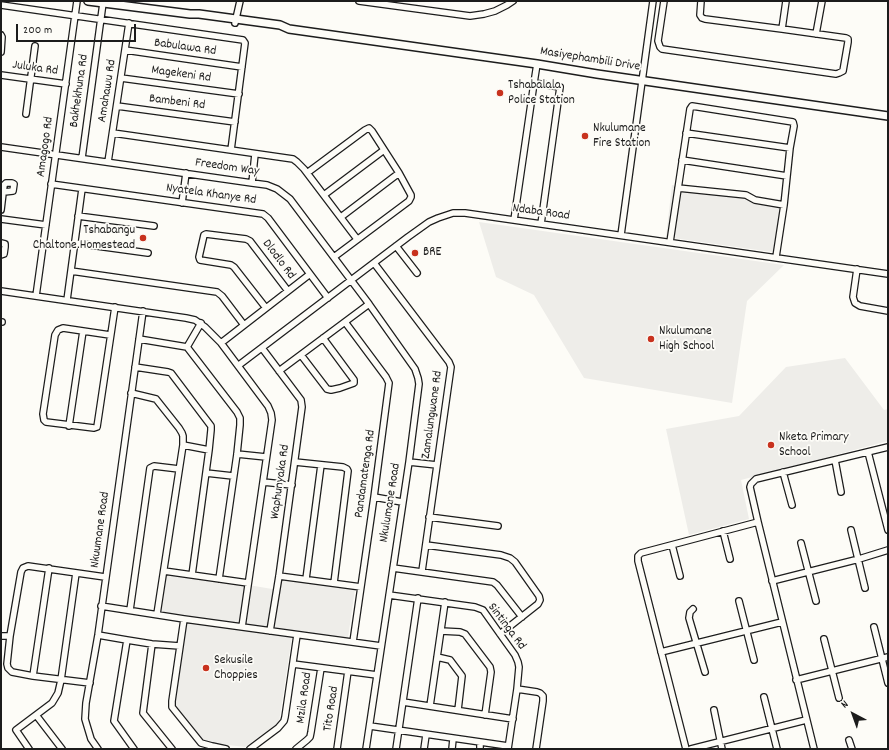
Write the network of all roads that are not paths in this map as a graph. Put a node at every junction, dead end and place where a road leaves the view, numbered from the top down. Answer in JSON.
{"nodes":[{"id":1,"x":77,"y":1,"type":"edge"},
{"id":2,"x":88,"y":1,"type":"edge"},
{"id":3,"x":240,"y":1,"type":"edge"},
{"id":4,"x":359,"y":1,"type":"edge"},
{"id":5,"x":513,"y":1,"type":"edge"},
{"id":6,"x":653,"y":1,"type":"edge"},
{"id":7,"x":664,"y":1,"type":"edge"},
{"id":8,"x":701,"y":1,"type":"edge"},
{"id":9,"x":786,"y":1,"type":"edge"},
{"id":10,"x":822,"y":1,"type":"edge"},
{"id":11,"x":103,"y":3,"type":"junction"},
{"id":12,"x":1,"y":5,"type":"edge"},
{"id":13,"x":75,"y":16,"type":"junction"},
{"id":14,"x":100,"y":20,"type":"junction"},
{"id":15,"x":236,"y":21,"type":"junction"},
{"id":16,"x":128,"y":23,"type":"junction"},
{"id":17,"x":782,"y":29,"type":"junction"},
{"id":18,"x":816,"y":34,"type":"junction"},
{"id":19,"x":1,"y":35,"type":"edge"},
{"id":20,"x":35,"y":46,"type":"dead end"},
{"id":21,"x":125,"y":50,"type":"junction"},
{"id":22,"x":1,"y":52,"type":"edge"},
{"id":23,"x":537,"y":64,"type":"junction"},
{"id":24,"x":242,"y":67,"type":"junction"},
{"id":25,"x":1,"y":75,"type":"edge"},
{"id":26,"x":121,"y":78,"type":"junction"},
{"id":27,"x":31,"y":79,"type":"junction"},
{"id":28,"x":642,"y":80,"type":"junction"},
{"id":29,"x":534,"y":82,"type":"junction"},
{"id":30,"x":66,"y":84,"type":"junction"},
{"id":31,"x":239,"y":94,"type":"junction"},
{"id":32,"x":116,"y":106,"type":"junction"},
{"id":33,"x":26,"y":114,"type":"dead end"},
{"id":34,"x":888,"y":116,"type":"edge"},
{"id":35,"x":235,"y":122,"type":"junction"},
{"id":36,"x":113,"y":133,"type":"junction"},
{"id":37,"x":686,"y":133,"type":"junction"},
{"id":38,"x":1,"y":147,"type":"edge"},
{"id":39,"x":790,"y":148,"type":"junction"},
{"id":40,"x":231,"y":150,"type":"junction"},
{"id":41,"x":384,"y":150,"type":"junction"},
{"id":42,"x":255,"y":154,"type":"junction"},
{"id":43,"x":56,"y":155,"type":"junction"},
{"id":44,"x":82,"y":158,"type":"junction"},
{"id":45,"x":682,"y":160,"type":"junction"},
{"id":46,"x":108,"y":162,"type":"junction"},
{"id":47,"x":307,"y":173,"type":"junction"},
{"id":48,"x":399,"y":173,"type":"junction"},
{"id":49,"x":186,"y":174,"type":"junction"},
{"id":50,"x":787,"y":176,"type":"junction"},
{"id":51,"x":252,"y":183,"type":"junction"},
{"id":52,"x":52,"y":184,"type":"junction"},
{"id":53,"x":678,"y":188,"type":"junction"},
{"id":54,"x":82,"y":189,"type":"junction"},
{"id":55,"x":4,"y":192,"type":"dead end"},
{"id":56,"x":324,"y":195,"type":"junction"},
{"id":57,"x":182,"y":202,"type":"junction"},
{"id":58,"x":784,"y":205,"type":"junction"},
{"id":59,"x":1,"y":210,"type":"edge"},
{"id":60,"x":78,"y":216,"type":"junction"},
{"id":61,"x":341,"y":217,"type":"junction"},
{"id":62,"x":1,"y":219,"type":"edge"},
{"id":63,"x":514,"y":220,"type":"junction"},
{"id":64,"x":541,"y":224,"type":"junction"},
{"id":65,"x":46,"y":225,"type":"junction"},
{"id":66,"x":154,"y":226,"type":"dead end"},
{"id":67,"x":621,"y":235,"type":"junction"},
{"id":68,"x":357,"y":239,"type":"junction"},
{"id":69,"x":670,"y":242,"type":"junction"},
{"id":70,"x":1,"y":243,"type":"edge"},
{"id":71,"x":75,"y":243,"type":"junction"},
{"id":72,"x":396,"y":246,"type":"junction"},
{"id":73,"x":148,"y":253,"type":"dead end"},
{"id":74,"x":1,"y":255,"type":"edge"},
{"id":75,"x":334,"y":257,"type":"junction"},
{"id":76,"x":776,"y":257,"type":"junction"},
{"id":77,"x":374,"y":263,"type":"junction"},
{"id":78,"x":857,"y":269,"type":"junction"},
{"id":79,"x":71,"y":271,"type":"junction"},
{"id":80,"x":417,"y":273,"type":"dead end"},
{"id":81,"x":310,"y":274,"type":"junction"},
{"id":82,"x":888,"y":274,"type":"edge"},
{"id":83,"x":351,"y":280,"type":"junction"},
{"id":84,"x":1,"y":291,"type":"edge"},
{"id":85,"x":288,"y":291,"type":"junction"},
{"id":86,"x":36,"y":296,"type":"junction"},
{"id":87,"x":328,"y":298,"type":"junction"},
{"id":88,"x":67,"y":300,"type":"junction"},
{"id":89,"x":369,"y":304,"type":"junction"},
{"id":90,"x":115,"y":307,"type":"junction"},
{"id":91,"x":266,"y":308,"type":"junction"},
{"id":92,"x":143,"y":311,"type":"junction"},
{"id":93,"x":888,"y":311,"type":"edge"},
{"id":94,"x":345,"y":322,"type":"junction"},
{"id":95,"x":200,"y":323,"type":"junction"},
{"id":96,"x":244,"y":325,"type":"junction"},
{"id":97,"x":83,"y":331,"type":"junction"},
{"id":98,"x":110,"y":335,"type":"junction"},
{"id":99,"x":323,"y":338,"type":"junction"},
{"id":100,"x":139,"y":339,"type":"junction"},
{"id":101,"x":221,"y":343,"type":"junction"},
{"id":102,"x":187,"y":347,"type":"junction"},
{"id":103,"x":262,"y":348,"type":"junction"},
{"id":104,"x":300,"y":355,"type":"junction"},
{"id":105,"x":238,"y":366,"type":"junction"},
{"id":106,"x":135,"y":367,"type":"junction"},
{"id":107,"x":279,"y":371,"type":"junction"},
{"id":108,"x":131,"y":393,"type":"junction"},
{"id":109,"x":69,"y":426,"type":"junction"},
{"id":110,"x":182,"y":445,"type":"junction"},
{"id":111,"x":888,"y":447,"type":"edge"},
{"id":112,"x":209,"y":450,"type":"junction"},
{"id":113,"x":868,"y":452,"type":"junction"},
{"id":114,"x":237,"y":454,"type":"junction"},
{"id":115,"x":266,"y":457,"type":"junction"},
{"id":116,"x":835,"y":460,"type":"junction"},
{"id":117,"x":295,"y":462,"type":"junction"},
{"id":118,"x":409,"y":462,"type":"junction"},
{"id":119,"x":321,"y":465,"type":"junction"},
{"id":120,"x":437,"y":465,"type":"junction"},
{"id":121,"x":179,"y":469,"type":"junction"},
{"id":122,"x":783,"y":472,"type":"junction"},
{"id":123,"x":206,"y":473,"type":"junction"},
{"id":124,"x":233,"y":476,"type":"junction"},
{"id":125,"x":263,"y":482,"type":"junction"},
{"id":126,"x":292,"y":485,"type":"junction"},
{"id":127,"x":841,"y":492,"type":"dead end"},
{"id":128,"x":374,"y":497,"type":"junction"},
{"id":129,"x":402,"y":502,"type":"junction"},
{"id":130,"x":885,"y":504,"type":"edge"},
{"id":131,"x":792,"y":505,"type":"dead end"},
{"id":132,"x":429,"y":517,"type":"junction"},
{"id":133,"x":758,"y":522,"type":"junction"},
{"id":134,"x":498,"y":526,"type":"dead end"},
{"id":135,"x":851,"y":530,"type":"dead end"},
{"id":136,"x":888,"y":530,"type":"edge"},
{"id":137,"x":724,"y":532,"type":"junction"},
{"id":138,"x":801,"y":543,"type":"dead end"},
{"id":139,"x":426,"y":545,"type":"junction"},
{"id":140,"x":672,"y":545,"type":"junction"},
{"id":141,"x":888,"y":550,"type":"edge"},
{"id":142,"x":730,"y":559,"type":"dead end"},
{"id":143,"x":858,"y":559,"type":"junction"},
{"id":144,"x":49,"y":568,"type":"junction"},
{"id":145,"x":392,"y":568,"type":"junction"},
{"id":146,"x":164,"y":571,"type":"junction"},
{"id":147,"x":422,"y":571,"type":"junction"},
{"id":148,"x":808,"y":572,"type":"junction"},
{"id":149,"x":76,"y":573,"type":"junction"},
{"id":150,"x":192,"y":575,"type":"junction"},
{"id":151,"x":278,"y":576,"type":"junction"},
{"id":152,"x":680,"y":576,"type":"dead end"},
{"id":153,"x":105,"y":577,"type":"junction"},
{"id":154,"x":218,"y":579,"type":"junction"},
{"id":155,"x":306,"y":579,"type":"junction"},
{"id":156,"x":772,"y":581,"type":"junction"},
{"id":157,"x":248,"y":583,"type":"junction"},
{"id":158,"x":334,"y":583,"type":"junction"},
{"id":159,"x":360,"y":587,"type":"junction"},
{"id":160,"x":865,"y":588,"type":"dead end"},
{"id":161,"x":389,"y":595,"type":"junction"},
{"id":162,"x":418,"y":598,"type":"junction"},
{"id":163,"x":739,"y":601,"type":"dead end"},
{"id":164,"x":816,"y":601,"type":"dead end"},
{"id":165,"x":445,"y":602,"type":"junction"},
{"id":166,"x":101,"y":606,"type":"junction"},
{"id":167,"x":130,"y":610,"type":"junction"},
{"id":168,"x":693,"y":610,"type":"dead end"},
{"id":169,"x":157,"y":614,"type":"junction"},
{"id":170,"x":522,"y":617,"type":"junction"},
{"id":171,"x":184,"y":619,"type":"junction"},
{"id":172,"x":782,"y":622,"type":"junction"},
{"id":173,"x":242,"y":627,"type":"junction"},
{"id":174,"x":874,"y":627,"type":"dead end"},
{"id":175,"x":747,"y":630,"type":"junction"},
{"id":176,"x":270,"y":631,"type":"junction"},
{"id":177,"x":441,"y":631,"type":"junction"},
{"id":178,"x":500,"y":634,"type":"junction"},
{"id":179,"x":98,"y":635,"type":"junction"},
{"id":180,"x":297,"y":635,"type":"junction"},
{"id":181,"x":1,"y":636,"type":"edge"},
{"id":182,"x":10,"y":636,"type":"junction"},
{"id":183,"x":824,"y":639,"type":"dead end"},
{"id":184,"x":127,"y":640,"type":"junction"},
{"id":185,"x":353,"y":642,"type":"junction"},
{"id":186,"x":697,"y":643,"type":"junction"},
{"id":187,"x":152,"y":644,"type":"junction"},
{"id":188,"x":180,"y":646,"type":"junction"},
{"id":189,"x":381,"y":646,"type":"junction"},
{"id":190,"x":661,"y":652,"type":"junction"},
{"id":191,"x":437,"y":657,"type":"junction"},
{"id":192,"x":885,"y":658,"type":"edge"},
{"id":193,"x":754,"y":660,"type":"dead end"},
{"id":194,"x":293,"y":664,"type":"junction"},
{"id":195,"x":320,"y":668,"type":"junction"},
{"id":196,"x":832,"y":671,"type":"junction"},
{"id":197,"x":348,"y":672,"type":"junction"},
{"id":198,"x":705,"y":672,"type":"dead end"},
{"id":199,"x":377,"y":675,"type":"junction"},
{"id":200,"x":33,"y":676,"type":"junction"},
{"id":201,"x":61,"y":680,"type":"junction"},
{"id":202,"x":796,"y":680,"type":"junction"},
{"id":203,"x":888,"y":682,"type":"edge"},
{"id":204,"x":90,"y":683,"type":"junction"},
{"id":205,"x":517,"y":689,"type":"junction"},
{"id":206,"x":764,"y":697,"type":"dead end"},
{"id":207,"x":839,"y":698,"type":"dead end"},
{"id":208,"x":403,"y":702,"type":"junction"},
{"id":209,"x":430,"y":706,"type":"junction"},
{"id":210,"x":458,"y":710,"type":"junction"},
{"id":211,"x":714,"y":710,"type":"dead end"},
{"id":212,"x":36,"y":715,"type":"junction"},
{"id":213,"x":485,"y":715,"type":"junction"},
{"id":214,"x":513,"y":719,"type":"junction"},
{"id":215,"x":806,"y":720,"type":"junction"},
{"id":216,"x":370,"y":726,"type":"junction"},
{"id":217,"x":772,"y":729,"type":"junction"},
{"id":218,"x":398,"y":730,"type":"junction"},
{"id":219,"x":426,"y":735,"type":"junction"},
{"id":220,"x":453,"y":739,"type":"junction"},
{"id":221,"x":850,"y":740,"type":"dead end"},
{"id":222,"x":721,"y":742,"type":"junction"},
{"id":223,"x":480,"y":743,"type":"junction"},
{"id":224,"x":132,"y":748,"type":"edge"},
{"id":225,"x":211,"y":748,"type":"edge"},
{"id":226,"x":508,"y":748,"type":"edge"},
{"id":227,"x":29,"y":749,"type":"edge"},
{"id":228,"x":62,"y":749,"type":"edge"},
{"id":229,"x":98,"y":749,"type":"edge"},
{"id":230,"x":172,"y":749,"type":"edge"},
{"id":231,"x":226,"y":749,"type":"edge"},
{"id":232,"x":250,"y":749,"type":"edge"},
{"id":233,"x":296,"y":749,"type":"edge"},
{"id":234,"x":337,"y":749,"type":"edge"},
{"id":235,"x":366,"y":749,"type":"edge"},
{"id":236,"x":396,"y":749,"type":"edge"},
{"id":237,"x":424,"y":749,"type":"edge"},
{"id":238,"x":452,"y":749,"type":"edge"},
{"id":239,"x":480,"y":749,"type":"edge"},
{"id":240,"x":536,"y":749,"type":"edge"},
{"id":241,"x":686,"y":749,"type":"edge"},
{"id":242,"x":691,"y":749,"type":"edge"},
{"id":243,"x":722,"y":749,"type":"edge"},
{"id":244,"x":777,"y":749,"type":"edge"},
{"id":245,"x":814,"y":749,"type":"edge"},
{"id":246,"x":852,"y":749,"type":"edge"}],
"edges":[{"from":1,"to":13,"type":"street","name":"Amagogo Rd"},
{"from":2,"to":11,"type":"main road","name":"Masiyephambili Drive"},
{"from":3,"to":15,"type":"street"},
{"from":4,"to":5,"type":"street"},
{"from":6,"to":28,"type":"street"},
{"from":7,"to":18,"type":"street"},
{"from":8,"to":17,"type":"street"},
{"from":9,"to":17,"type":"street"},
{"from":10,"to":18,"type":"street"},
{"from":11,"to":14,"type":"street","name":"Bakhekhuna Rd"},
{"from":11,"to":15,"type":"main road","name":"Masiyephambili Drive"},
{"from":12,"to":13,"type":"street"},
{"from":13,"to":14,"type":"street"},
{"from":13,"to":30,"type":"street","name":"Amagogo Rd"},
{"from":14,"to":16,"type":"street"},
{"from":14,"to":44,"type":"street","name":"Bakhekhuna Rd"},
{"from":15,"to":23,"type":"main road","name":"Masiyephambili Drive"},
{"from":16,"to":21,"type":"street","name":"Amahawu Rd"},
{"from":16,"to":24,"type":"street"},
{"from":17,"to":18,"type":"street"},
{"from":19,"to":22,"type":"street"},
{"from":20,"to":27,"type":"street"},
{"from":21,"to":24,"type":"street","name":"Babulawa Rd"},
{"from":21,"to":26,"type":"street","name":"Amahawu Rd"},
{"from":23,"to":28,"type":"main road","name":"Masiyephambili Drive"},
{"from":23,"to":29,"type":"street"},
{"from":24,"to":31,"type":"street"},
{"from":25,"to":27,"type":"street","name":"Juluka Rd"},
{"from":26,"to":31,"type":"street","name":"Magekeni Rd"},
{"from":26,"to":32,"type":"street","name":"Amahawu Rd"},
{"from":27,"to":30,"type":"street","name":"Juluka Rd"},
{"from":27,"to":33,"type":"street"},
{"from":28,"to":34,"type":"main road","name":"Masiyephambili Drive"},
{"from":28,"to":67,"type":"street"},
{"from":29,"to":63,"type":"street"},
{"from":29,"to":64,"type":"street"},
{"from":30,"to":43,"type":"street","name":"Amagogo Rd"},
{"from":31,"to":35,"type":"street"},
{"from":32,"to":35,"type":"street","name":"Bambeni Rd"},
{"from":32,"to":36,"type":"street","name":"Amahawu Rd"},
{"from":35,"to":40,"type":"street"},
{"from":36,"to":40,"type":"street"},
{"from":36,"to":46,"type":"street","name":"Amahawu Rd"},
{"from":37,"to":39,"type":"street"},
{"from":37,"to":39,"type":"street"},
{"from":37,"to":45,"type":"street"},
{"from":38,"to":43,"type":"street","name":"Freedom Way"},
{"from":39,"to":50,"type":"street"},
{"from":40,"to":42,"type":"street"},
{"from":41,"to":47,"type":"street"},
{"from":41,"to":48,"type":"street"},
{"from":41,"to":56,"type":"street"},
{"from":42,"to":47,"type":"street"},
{"from":42,"to":51,"type":"street"},
{"from":43,"to":44,"type":"street","name":"Freedom Way"},
{"from":43,"to":52,"type":"street","name":"Amagogo Rd"},
{"from":44,"to":46,"type":"street","name":"Freedom Way"},
{"from":45,"to":50,"type":"street"},
{"from":45,"to":53,"type":"street"},
{"from":46,"to":49,"type":"street","name":"Freedom Way"},
{"from":47,"to":56,"type":"street"},
{"from":48,"to":61,"type":"street"},
{"from":48,"to":68,"type":"street"},
{"from":49,"to":51,"type":"street","name":"Freedom Way"},
{"from":49,"to":57,"type":"street"},
{"from":50,"to":58,"type":"street"},
{"from":51,"to":75,"type":"street","name":"Freedom Way"},
{"from":52,"to":54,"type":"street","name":"Nyatela Khanye Rd"},
{"from":52,"to":65,"type":"street","name":"Amagogo Rd"},
{"from":53,"to":58,"type":"street"},
{"from":53,"to":69,"type":"street"},
{"from":54,"to":57,"type":"street","name":"Nyatela Khanye Rd"},
{"from":54,"to":60,"type":"street"},
{"from":55,"to":59,"type":"street"},
{"from":56,"to":61,"type":"street"},
{"from":57,"to":81,"type":"street","name":"Nyatela Khanye Rd"},
{"from":58,"to":76,"type":"street"},
{"from":60,"to":66,"type":"street"},
{"from":60,"to":71,"type":"street"},
{"from":61,"to":68,"type":"street"},
{"from":62,"to":65,"type":"street"},
{"from":63,"to":64,"type":"street","name":"Ndaba Road"},
{"from":63,"to":72,"type":"street","name":"Ndaba Road"},
{"from":64,"to":67,"type":"street","name":"Ndaba Road"},
{"from":65,"to":86,"type":"street","name":"Amagogo Rd"},
{"from":67,"to":69,"type":"street","name":"Ndaba Road"},
{"from":68,"to":75,"type":"street"},
{"from":69,"to":76,"type":"street","name":"Ndaba Road"},
{"from":70,"to":74,"type":"street"},
{"from":71,"to":73,"type":"street"},
{"from":71,"to":79,"type":"street"},
{"from":72,"to":77,"type":"street","name":"Ndaba Road"},
{"from":72,"to":80,"type":"street"},
{"from":75,"to":83,"type":"street","name":"Freedom Way"},
{"from":76,"to":78,"type":"street","name":"Ndaba Road"},
{"from":77,"to":83,"type":"street","name":"Ndaba Road"},
{"from":77,"to":120,"type":"street","name":"Zamalungwane Rd"},
{"from":78,"to":82,"type":"street","name":"Ndaba Road"},
{"from":78,"to":93,"type":"street"},
{"from":79,"to":88,"type":"street"},
{"from":79,"to":96,"type":"street"},
{"from":81,"to":85,"type":"street"},
{"from":81,"to":87,"type":"street","name":"Nyatela Khanye Rd"},
{"from":83,"to":87,"type":"street","name":"Ndaba Road"},
{"from":83,"to":89,"type":"street","name":"Nkulumane Road"},
{"from":84,"to":86,"type":"street"},
{"from":85,"to":91,"type":"street"},
{"from":85,"to":91,"type":"street","name":"Dlodlo Rd"},
{"from":86,"to":88,"type":"street"},
{"from":87,"to":103,"type":"street","name":"Ndaba Road"},
{"from":88,"to":90,"type":"street"},
{"from":89,"to":94,"type":"street"},
{"from":89,"to":118,"type":"street","name":"Nkulumane Road"},
{"from":90,"to":92,"type":"street"},
{"from":90,"to":98,"type":"street"},
{"from":91,"to":96,"type":"street"},
{"from":92,"to":95,"type":"street"},
{"from":92,"to":100,"type":"street","name":"Nkuumane Road"},
{"from":94,"to":99,"type":"street"},
{"from":94,"to":128,"type":"street","name":"Pandamatenga Rd"},
{"from":95,"to":101,"type":"street"},
{"from":95,"to":102,"type":"street"},
{"from":96,"to":101,"type":"street"},
{"from":97,"to":98,"type":"street"},
{"from":97,"to":109,"type":"street"},
{"from":97,"to":109,"type":"street"},
{"from":98,"to":109,"type":"street"},
{"from":99,"to":104,"type":"street"},
{"from":99,"to":104,"type":"street"},
{"from":100,"to":102,"type":"street"},
{"from":100,"to":106,"type":"street","name":"Nkuumane Road"},
{"from":101,"to":105,"type":"street"},
{"from":102,"to":114,"type":"street"},
{"from":103,"to":105,"type":"street","name":"Ndaba Road"},
{"from":103,"to":107,"type":"street","name":"Waphunyaka Rd"},
{"from":104,"to":107,"type":"street"},
{"from":105,"to":115,"type":"street"},
{"from":106,"to":108,"type":"street","name":"Nkuumane Road"},
{"from":106,"to":112,"type":"street"},
{"from":107,"to":117,"type":"street","name":"Waphunyaka Rd"},
{"from":108,"to":110,"type":"street"},
{"from":108,"to":153,"type":"street","name":"Nkuumane Road"},
{"from":110,"to":112,"type":"street"},
{"from":110,"to":121,"type":"street"},
{"from":111,"to":113,"type":"street"},
{"from":112,"to":123,"type":"street"},
{"from":113,"to":116,"type":"street"},
{"from":113,"to":130,"type":"street"},
{"from":114,"to":115,"type":"street"},
{"from":114,"to":124,"type":"street"},
{"from":115,"to":125,"type":"street"},
{"from":116,"to":122,"type":"street"},
{"from":116,"to":127,"type":"street"},
{"from":117,"to":119,"type":"street"},
{"from":117,"to":126,"type":"street","name":"Waphunyaka Rd"},
{"from":118,"to":120,"type":"street"},
{"from":118,"to":129,"type":"street","name":"Nkulumane Road"},
{"from":119,"to":155,"type":"street"},
{"from":119,"to":158,"type":"street"},
{"from":120,"to":132,"type":"street","name":"Zamalungwane Rd"},
{"from":121,"to":146,"type":"street"},
{"from":121,"to":167,"type":"street"},
{"from":122,"to":131,"type":"street"},
{"from":122,"to":133,"type":"street"},
{"from":123,"to":124,"type":"street"},
{"from":123,"to":150,"type":"street"},
{"from":124,"to":154,"type":"street"},
{"from":125,"to":126,"type":"street"},
{"from":125,"to":157,"type":"street"},
{"from":126,"to":151,"type":"street","name":"Waphunyaka Rd"},
{"from":128,"to":129,"type":"street"},
{"from":128,"to":159,"type":"street","name":"Pandamatenga Rd"},
{"from":129,"to":145,"type":"street","name":"Nkulumane Road"},
{"from":130,"to":136,"type":"street"},
{"from":132,"to":134,"type":"street"},
{"from":132,"to":139,"type":"street","name":"Zamalungwane Rd"},
{"from":133,"to":137,"type":"street"},
{"from":133,"to":156,"type":"street"},
{"from":135,"to":143,"type":"street"},
{"from":137,"to":140,"type":"street"},
{"from":137,"to":142,"type":"street"},
{"from":138,"to":148,"type":"street"},
{"from":139,"to":147,"type":"street","name":"Zamalungwane Rd"},
{"from":139,"to":170,"type":"street"},
{"from":140,"to":152,"type":"street"},
{"from":140,"to":190,"type":"street"},
{"from":141,"to":143,"type":"street"},
{"from":143,"to":148,"type":"street"},
{"from":143,"to":160,"type":"street"},
{"from":144,"to":149,"type":"street"},
{"from":144,"to":182,"type":"street"},
{"from":144,"to":200,"type":"street"},
{"from":145,"to":147,"type":"street"},
{"from":145,"to":161,"type":"street","name":"Nkulumane Road"},
{"from":146,"to":150,"type":"street"},
{"from":146,"to":169,"type":"street"},
{"from":147,"to":170,"type":"street"},
{"from":148,"to":156,"type":"street"},
{"from":148,"to":164,"type":"street"},
{"from":149,"to":153,"type":"street"},
{"from":149,"to":201,"type":"street"},
{"from":150,"to":154,"type":"street"},
{"from":151,"to":155,"type":"street"},
{"from":151,"to":176,"type":"street","name":"Waphunyaka Rd"},
{"from":153,"to":166,"type":"street","name":"Nkuumane Road"},
{"from":154,"to":157,"type":"street"},
{"from":155,"to":158,"type":"street"},
{"from":156,"to":172,"type":"street"},
{"from":157,"to":173,"type":"street"},
{"from":158,"to":159,"type":"street"},
{"from":159,"to":185,"type":"street","name":"Pandamatenga Rd"},
{"from":161,"to":162,"type":"street","name":"Sintinga Rd"},
{"from":161,"to":189,"type":"street","name":"Nkulumane Road"},
{"from":162,"to":165,"type":"street","name":"Sintinga Rd"},
{"from":162,"to":208,"type":"street"},
{"from":163,"to":175,"type":"street"},
{"from":165,"to":177,"type":"street"},
{"from":165,"to":178,"type":"street","name":"Sintinga Rd"},
{"from":166,"to":167,"type":"street"},
{"from":166,"to":179,"type":"street","name":"Nkuumane Road"},
{"from":167,"to":169,"type":"street"},
{"from":168,"to":186,"type":"street"},
{"from":169,"to":171,"type":"street"},
{"from":170,"to":178,"type":"street"},
{"from":171,"to":173,"type":"street"},
{"from":171,"to":188,"type":"street"},
{"from":172,"to":175,"type":"street"},
{"from":172,"to":202,"type":"street"},
{"from":173,"to":176,"type":"street"},
{"from":174,"to":192,"type":"street"},
{"from":175,"to":186,"type":"street"},
{"from":175,"to":193,"type":"street"},
{"from":176,"to":180,"type":"street"},
{"from":177,"to":191,"type":"street"},
{"from":177,"to":213,"type":"street"},
{"from":178,"to":205,"type":"street","name":"Sintinga Rd"},
{"from":179,"to":184,"type":"street"},
{"from":179,"to":204,"type":"street","name":"Nkuumane Road"},
{"from":180,"to":185,"type":"street"},
{"from":180,"to":194,"type":"street"},
{"from":181,"to":182,"type":"street"},
{"from":182,"to":200,"type":"street"},
{"from":183,"to":196,"type":"street"},
{"from":184,"to":187,"type":"street"},
{"from":184,"to":224,"type":"street"},
{"from":185,"to":189,"type":"street"},
{"from":186,"to":190,"type":"street"},
{"from":186,"to":198,"type":"street"},
{"from":187,"to":188,"type":"street"},
{"from":187,"to":230,"type":"street"},
{"from":188,"to":225,"type":"street"},
{"from":189,"to":199,"type":"street","name":"Nkulumane Road"},
{"from":190,"to":241,"type":"street"},
{"from":191,"to":209,"type":"street"},
{"from":191,"to":210,"type":"street"},
{"from":192,"to":196,"type":"street"},
{"from":192,"to":203,"type":"street"},
{"from":194,"to":195,"type":"street"},
{"from":194,"to":232,"type":"street"},
{"from":195,"to":197,"type":"street"},
{"from":195,"to":233,"type":"street","name":"Mzila Road"},
{"from":196,"to":202,"type":"street"},
{"from":196,"to":207,"type":"street"},
{"from":197,"to":199,"type":"street"},
{"from":197,"to":234,"type":"street","name":"Tito Road"},
{"from":199,"to":216,"type":"street","name":"Nkulumane Road"},
{"from":200,"to":201,"type":"street"},
{"from":201,"to":204,"type":"street"},
{"from":201,"to":212,"type":"street"},
{"from":202,"to":215,"type":"street"},
{"from":204,"to":229,"type":"street","name":"Nkuumane Road"},
{"from":205,"to":214,"type":"street","name":"Sintinga Rd"},
{"from":205,"to":240,"type":"street"},
{"from":206,"to":217,"type":"street"},
{"from":208,"to":209,"type":"street"},
{"from":208,"to":218,"type":"street"},
{"from":209,"to":210,"type":"street"},
{"from":210,"to":213,"type":"street"},
{"from":211,"to":222,"type":"street"},
{"from":212,"to":227,"type":"street"},
{"from":212,"to":228,"type":"street"},
{"from":213,"to":214,"type":"street"},
{"from":214,"to":226,"type":"street","name":"Sintinga Rd"},
{"from":215,"to":217,"type":"street"},
{"from":215,"to":245,"type":"street"},
{"from":216,"to":218,"type":"street"},
{"from":216,"to":235,"type":"street","name":"Nkulumane Road"},
{"from":217,"to":222,"type":"street"},
{"from":217,"to":244,"type":"street"},
{"from":218,"to":219,"type":"street"},
{"from":218,"to":236,"type":"street"},
{"from":219,"to":220,"type":"street"},
{"from":219,"to":237,"type":"street"},
{"from":220,"to":223,"type":"street"},
{"from":220,"to":238,"type":"street"},
{"from":221,"to":246,"type":"street"},
{"from":222,"to":242,"type":"street"},
{"from":222,"to":243,"type":"street"},
{"from":223,"to":226,"type":"street"},
{"from":223,"to":239,"type":"street"},
{"from":225,"to":231,"type":"street"}]}
